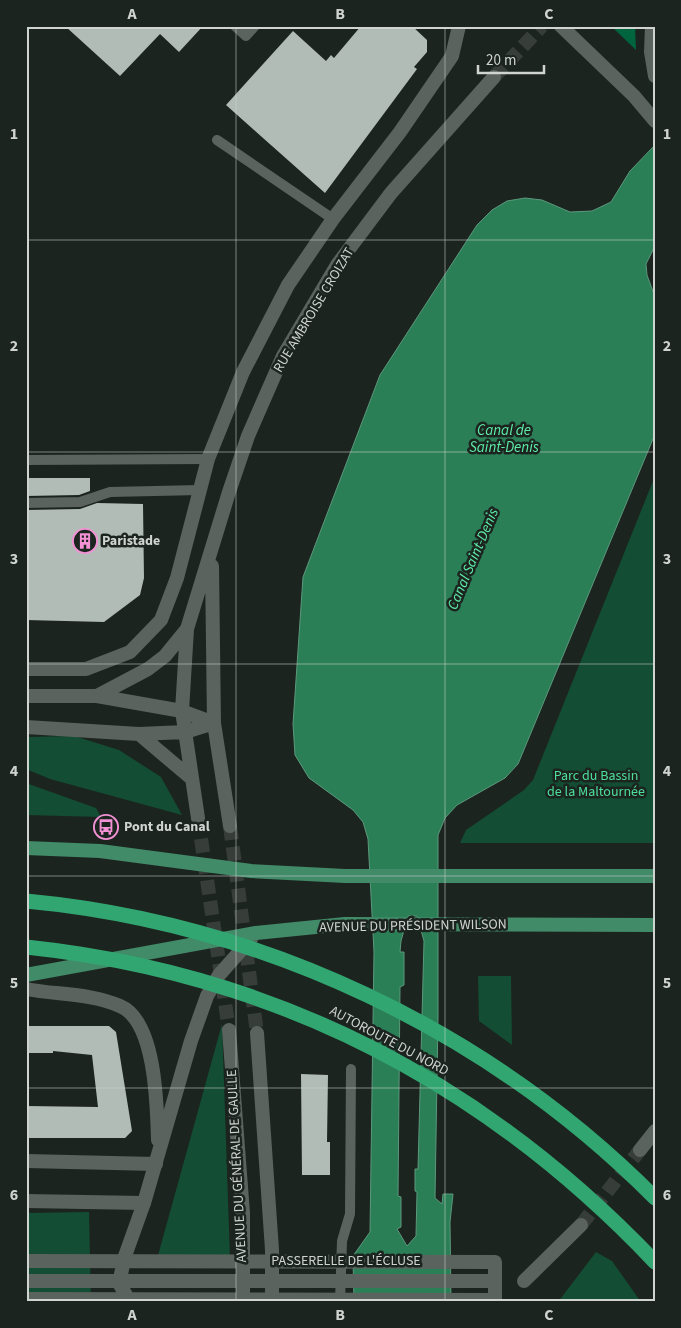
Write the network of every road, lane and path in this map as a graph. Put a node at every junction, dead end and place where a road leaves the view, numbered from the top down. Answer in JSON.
{"nodes":[{"id":1,"x":235,"y":26,"type":"edge"},
{"id":2,"x":255,"y":26,"type":"edge"},
{"id":3,"x":459,"y":26,"type":"edge"},
{"id":4,"x":561,"y":26,"type":"edge"},
{"id":5,"x":652,"y":26,"type":"edge"},
{"id":6,"x":494,"y":76,"type":"tunnel mouth"},
{"id":7,"x":655,"y":76,"type":"edge"},
{"id":8,"x":655,"y":121,"type":"edge"},
{"id":9,"x":217,"y":140,"type":"dead end"},
{"id":10,"x":333,"y":219,"type":"junction"},
{"id":11,"x":208,"y":459,"type":"junction"},
{"id":12,"x":26,"y":460,"type":"edge"},
{"id":13,"x":200,"y":490,"type":"junction"},
{"id":14,"x":26,"y":503,"type":"edge"},
{"id":15,"x":211,"y":553,"type":"junction"},
{"id":16,"x":187,"y":629,"type":"junction"},
{"id":17,"x":26,"y":669,"type":"edge"},
{"id":18,"x":26,"y":696,"type":"edge"},
{"id":19,"x":97,"y":696,"type":"junction"},
{"id":20,"x":182,"y":711,"type":"junction"},
{"id":21,"x":214,"y":723,"type":"junction"},
{"id":22,"x":26,"y":727,"type":"edge"},
{"id":23,"x":185,"y":732,"type":"junction"},
{"id":24,"x":138,"y":734,"type":"junction"},
{"id":25,"x":192,"y":778,"type":"junction"},
{"id":26,"x":198,"y":818,"type":"tunnel mouth"},
{"id":27,"x":230,"y":826,"type":"tunnel mouth"},
{"id":28,"x":26,"y":848,"type":"edge"},
{"id":29,"x":655,"y":876,"type":"edge"},
{"id":30,"x":26,"y":901,"type":"edge"},
{"id":31,"x":655,"y":924,"type":"edge"},
{"id":32,"x":256,"y":933,"type":"junction"},
{"id":33,"x":26,"y":947,"type":"edge"},
{"id":34,"x":26,"y":975,"type":"edge"},
{"id":35,"x":26,"y":990,"type":"edge"},
{"id":36,"x":229,"y":1030,"type":"tunnel mouth"},
{"id":37,"x":257,"y":1033,"type":"tunnel mouth"},
{"id":38,"x":351,"y":1069,"type":"dead end"},
{"id":39,"x":655,"y":1131,"type":"edge"},
{"id":40,"x":640,"y":1150,"type":"tunnel mouth"},
{"id":41,"x":158,"y":1158,"type":"junction"},
{"id":42,"x":26,"y":1161,"type":"edge"},
{"id":43,"x":655,"y":1198,"type":"edge"},
{"id":44,"x":26,"y":1201,"type":"edge"},
{"id":45,"x":144,"y":1203,"type":"junction"},
{"id":46,"x":581,"y":1225,"type":"tunnel mouth"},
{"id":47,"x":26,"y":1261,"type":"edge"},
{"id":48,"x":655,"y":1262,"type":"edge"},
{"id":49,"x":26,"y":1281,"type":"edge"},
{"id":50,"x":495,"y":1281,"type":"junction"},
{"id":51,"x":524,"y":1281,"type":"dead end"},
{"id":52,"x":26,"y":1299,"type":"edge"},
{"id":53,"x":130,"y":1302,"type":"edge"},
{"id":54,"x":243,"y":1302,"type":"edge"},
{"id":55,"x":272,"y":1302,"type":"edge"},
{"id":56,"x":340,"y":1302,"type":"edge"}],
"edges":[{"from":1,"to":2,"type":"lane"},
{"from":3,"to":10,"type":"street"},
{"from":4,"to":8,"type":"street"},
{"from":5,"to":7,"type":"street"},
{"from":6,"to":15,"type":"street","name":"RUE AMBROISE CROIZAT"},
{"from":9,"to":10,"type":"lane"},
{"from":10,"to":11,"type":"street"},
{"from":11,"to":12,"type":"lane"},
{"from":11,"to":13,"type":"street"},
{"from":13,"to":14,"type":"lane"},
{"from":13,"to":17,"type":"street"},
{"from":15,"to":16,"type":"street","name":"RUE AMBROISE CROIZAT"},
{"from":15,"to":21,"type":"street","name":"RUE AMBROISE CROIZAT"},
{"from":16,"to":19,"type":"street"},
{"from":16,"to":20,"type":"street","name":"RUE AMBROISE CROIZAT"},
{"from":18,"to":19,"type":"street"},
{"from":19,"to":20,"type":"street"},
{"from":20,"to":21,"type":"street"},
{"from":20,"to":23,"type":"street","name":"RUE AMBROISE CROIZAT"},
{"from":21,"to":23,"type":"street"},
{"from":21,"to":27,"type":"street","name":"RUE AMBROISE CROIZAT"},
{"from":22,"to":24,"type":"street"},
{"from":23,"to":24,"type":"street"},
{"from":23,"to":25,"type":"street","name":"RUE AMBROISE CROIZAT"},
{"from":24,"to":25,"type":"street"},
{"from":25,"to":26,"type":"street","name":"RUE AMBROISE CROIZAT"},
{"from":28,"to":29,"type":"main road"},
{"from":30,"to":43,"type":"highway","name":"AUTOROUTE DU NORD"},
{"from":31,"to":32,"type":"main road","name":"AVENUE DU PRÉSIDENT WILSON"},
{"from":32,"to":34,"type":"main road","name":"AVENUE DU PRÉSIDENT WILSON"},
{"from":32,"to":41,"type":"street"},
{"from":33,"to":48,"type":"highway","name":"AUTOROUTE DU NORD"},
{"from":35,"to":41,"type":"street"},
{"from":36,"to":54,"type":"street","name":"AVENUE DU GÉNÉRAL DE GAULLE"},
{"from":37,"to":55,"type":"street","name":"AVENUE DU GÉNÉRAL DE GAULLE"},
{"from":38,"to":56,"type":"lane"},
{"from":39,"to":40,"type":"street"},
{"from":41,"to":42,"type":"street"},
{"from":41,"to":45,"type":"street"},
{"from":44,"to":45,"type":"street"},
{"from":45,"to":53,"type":"street"},
{"from":46,"to":51,"type":"street"},
{"from":47,"to":50,"type":"street","name":"PASSERELLE DE L'ÉCLUSE"},
{"from":49,"to":50,"type":"street","name":"PASSERELLE DE L'ÉCLUSE"},
{"from":50,"to":52,"type":"street"}]}
